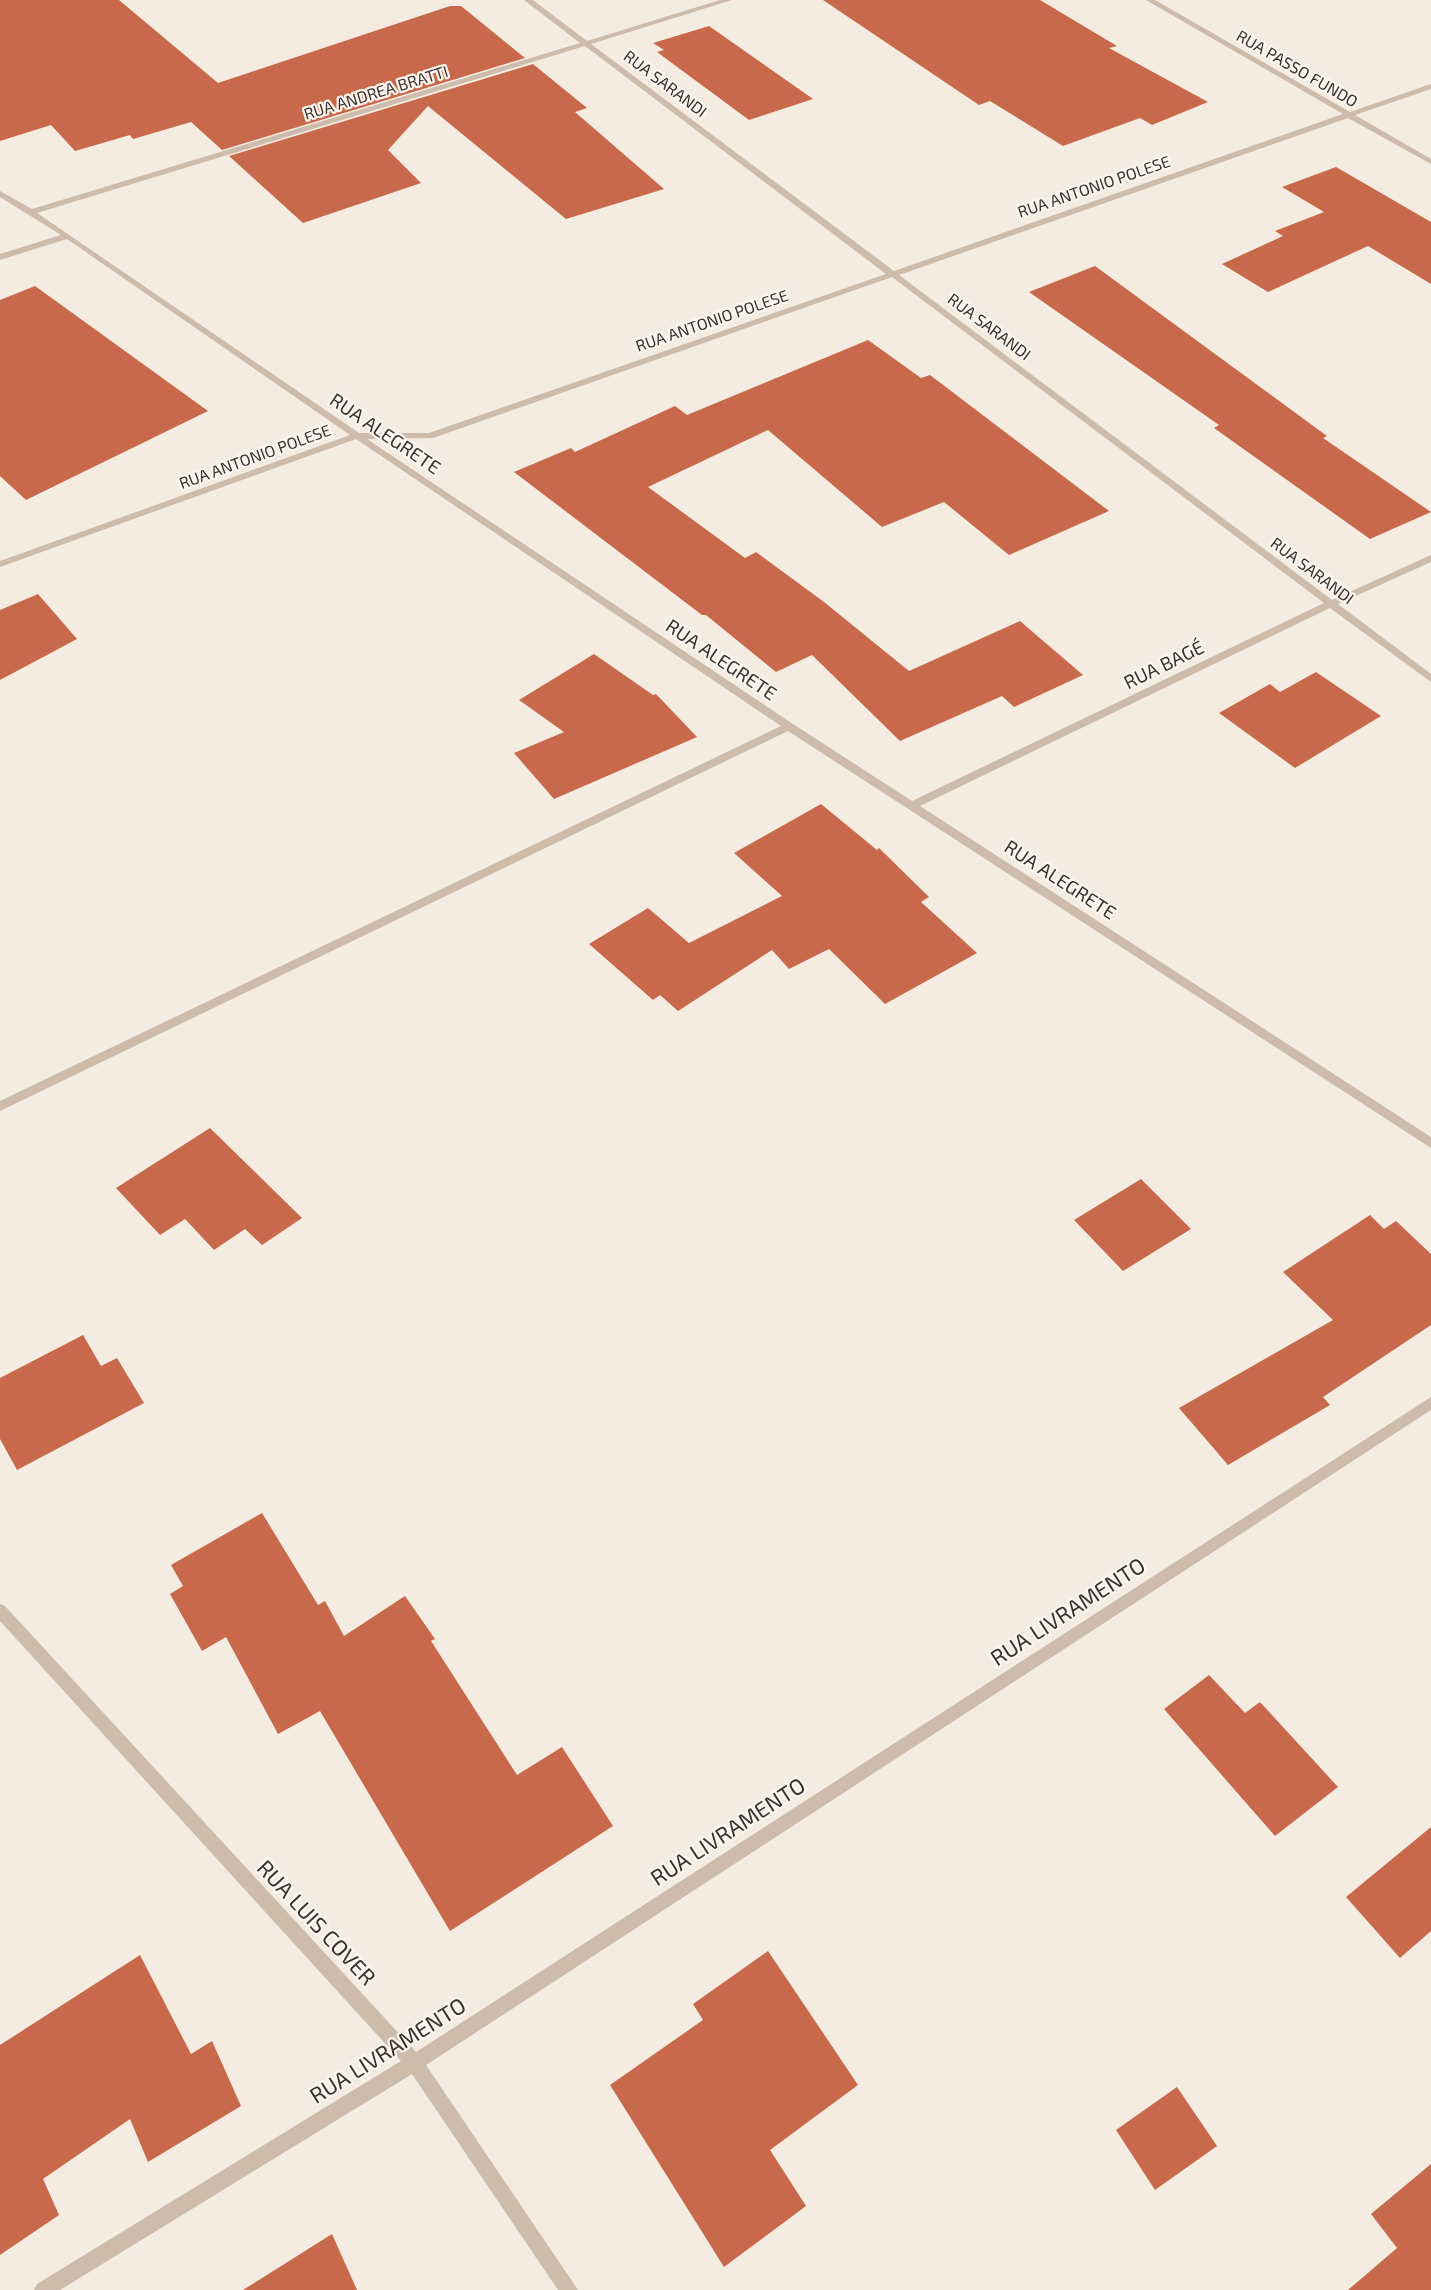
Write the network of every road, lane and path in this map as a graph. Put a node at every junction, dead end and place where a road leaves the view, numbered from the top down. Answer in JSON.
{"nodes":[{"id":1,"x":528,"y":0,"type":"edge"},
{"id":2,"x":728,"y":0,"type":"edge"},
{"id":3,"x":1150,"y":0,"type":"edge"},
{"id":4,"x":586,"y":44,"type":"junction"},
{"id":5,"x":1431,"y":86,"type":"edge"},
{"id":6,"x":1349,"y":115,"type":"junction"},
{"id":7,"x":1431,"y":162,"type":"edge"},
{"id":8,"x":0,"y":192,"type":"edge"},
{"id":9,"x":32,"y":212,"type":"junction"},
{"id":10,"x":68,"y":236,"type":"junction"},
{"id":11,"x":0,"y":257,"type":"edge"},
{"id":12,"x":893,"y":273,"type":"junction"},
{"id":13,"x":357,"y":436,"type":"junction"},
{"id":14,"x":1431,"y":558,"type":"edge"},
{"id":15,"x":0,"y":564,"type":"edge"},
{"id":16,"x":1331,"y":604,"type":"junction"},
{"id":17,"x":1431,"y":679,"type":"edge"},
{"id":18,"x":789,"y":726,"type":"junction"},
{"id":19,"x":913,"y":806,"type":"junction"},
{"id":20,"x":0,"y":1106,"type":"edge"},
{"id":21,"x":1431,"y":1143,"type":"edge"},
{"id":22,"x":1431,"y":1403,"type":"edge"},
{"id":23,"x":0,"y":1611,"type":"edge"},
{"id":24,"x":414,"y":2063,"type":"junction"},
{"id":25,"x":43,"y":2290,"type":"edge"},
{"id":26,"x":569,"y":2290,"type":"edge"}],
"edges":[{"from":1,"to":4,"type":"street","name":"RUA SARANDI"},
{"from":2,"to":4,"type":"street","name":"RUA ANDREA BRATTI"},
{"from":3,"to":6,"type":"street","name":"RUA PASSO FUNDO"},
{"from":4,"to":9,"type":"street","name":"RUA ANDREA BRATTI"},
{"from":4,"to":12,"type":"street","name":"RUA SARANDI"},
{"from":5,"to":6,"type":"street","name":"RUA ANTONIO POLESE"},
{"from":6,"to":7,"type":"street","name":"RUA PASSO FUNDO"},
{"from":6,"to":12,"type":"street","name":"RUA ANTONIO POLESE"},
{"from":8,"to":9,"type":"street","name":"RUA ALEGRETE"},
{"from":9,"to":10,"type":"street","name":"RUA ALEGRETE"},
{"from":10,"to":11,"type":"street"},
{"from":10,"to":13,"type":"street","name":"RUA ALEGRETE"},
{"from":12,"to":13,"type":"street","name":"RUA ANTONIO POLESE"},
{"from":12,"to":16,"type":"street","name":"RUA SARANDI"},
{"from":13,"to":15,"type":"street","name":"RUA ANTONIO POLESE"},
{"from":13,"to":18,"type":"street","name":"RUA ALEGRETE"},
{"from":14,"to":16,"type":"street","name":"RUA BAGÉ"},
{"from":16,"to":17,"type":"street","name":"RUA SARANDI"},
{"from":16,"to":19,"type":"street","name":"RUA BAGÉ"},
{"from":18,"to":19,"type":"street","name":"RUA ALEGRETE"},
{"from":18,"to":20,"type":"street"},
{"from":19,"to":21,"type":"street","name":"RUA ALEGRETE"},
{"from":22,"to":24,"type":"street","name":"RUA LIVRAMENTO"},
{"from":23,"to":24,"type":"street","name":"RUA LUIS COVER"},
{"from":24,"to":25,"type":"street","name":"RUA LIVRAMENTO"},
{"from":24,"to":26,"type":"street","name":"RUA LUIS COVER"}]}
